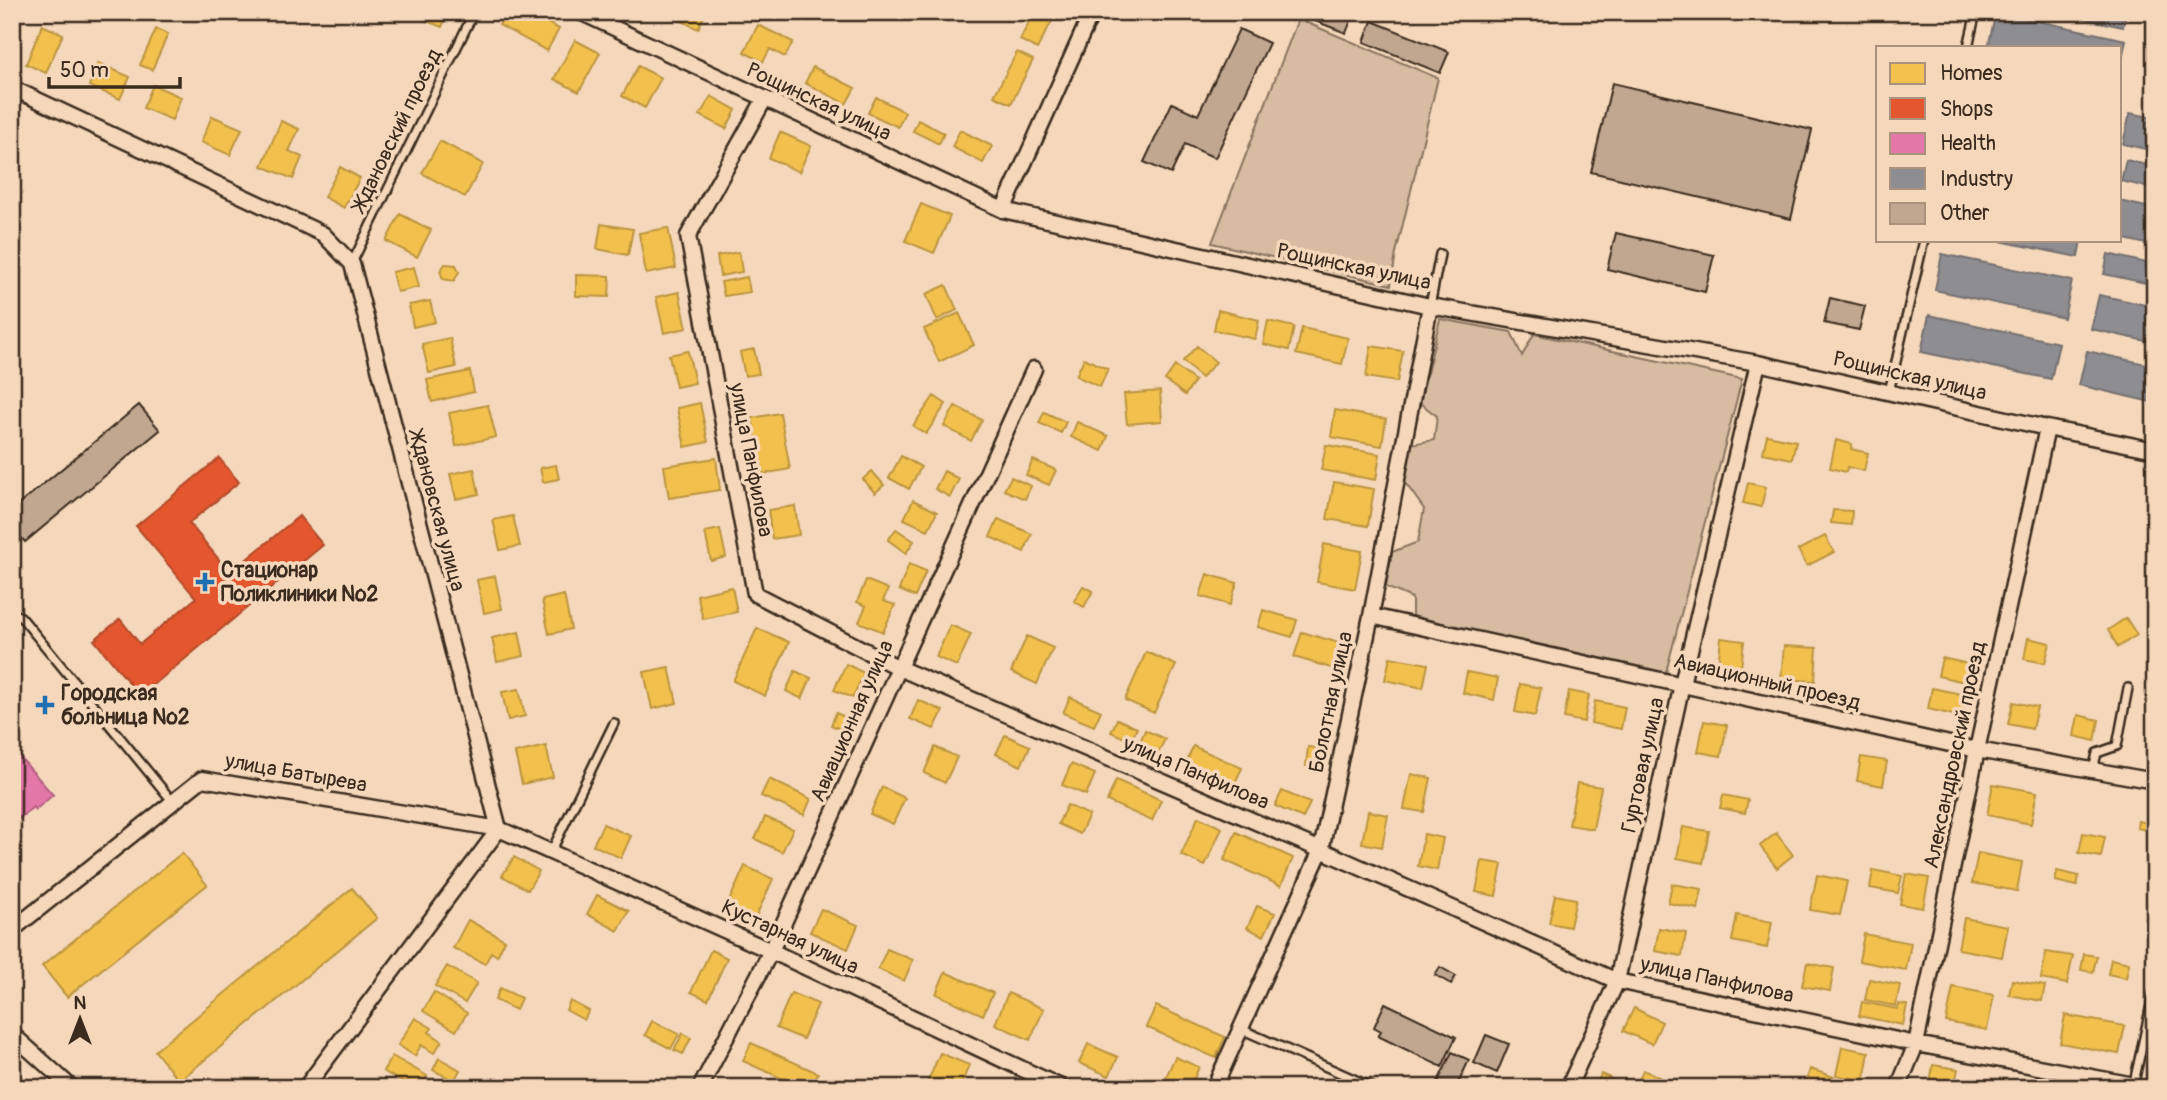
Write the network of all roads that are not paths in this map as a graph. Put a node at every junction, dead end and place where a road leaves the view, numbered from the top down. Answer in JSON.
{"nodes":[{"id":1,"x":474,"y":12,"type":"edge"},
{"id":2,"x":580,"y":12,"type":"edge"},
{"id":3,"x":1092,"y":12,"type":"edge"},
{"id":4,"x":1976,"y":12,"type":"edge"},
{"id":5,"x":1968,"y":46,"type":"edge"},
{"id":6,"x":12,"y":88,"type":"edge"},
{"id":7,"x":764,"y":100,"type":"junction"},
{"id":8,"x":1003,"y":211,"type":"junction"},
{"id":9,"x":1924,"y":242,"type":"edge"},
{"id":10,"x":1440,"y":254,"type":"dead end"},
{"id":11,"x":352,"y":264,"type":"junction"},
{"id":12,"x":1430,"y":306,"type":"junction"},
{"id":13,"x":1758,"y":363,"type":"junction"},
{"id":14,"x":1034,"y":369,"type":"dead end"},
{"id":15,"x":1889,"y":393,"type":"junction"},
{"id":16,"x":2047,"y":428,"type":"junction"},
{"id":17,"x":2155,"y":450,"type":"edge"},
{"id":18,"x":12,"y":613,"type":"edge"},
{"id":19,"x":1371,"y":617,"type":"junction"},
{"id":20,"x":899,"y":668,"type":"junction"},
{"id":21,"x":1682,"y":684,"type":"junction"},
{"id":22,"x":2128,"y":688,"type":"dead end"},
{"id":23,"x":614,"y":723,"type":"dead end"},
{"id":24,"x":1976,"y":750,"type":"junction"},
{"id":25,"x":2093,"y":770,"type":"junction"},
{"id":26,"x":2155,"y":781,"type":"edge"},
{"id":27,"x":173,"y":802,"type":"junction"},
{"id":28,"x":499,"y":829,"type":"junction"},
{"id":29,"x":1321,"y":849,"type":"junction"},
{"id":30,"x":551,"y":852,"type":"junction"},
{"id":31,"x":12,"y":930,"type":"edge"},
{"id":32,"x":771,"y":951,"type":"junction"},
{"id":33,"x":1617,"y":981,"type":"junction"},
{"id":34,"x":2155,"y":987,"type":"edge"},
{"id":35,"x":1240,"y":1028,"type":"junction"},
{"id":36,"x":12,"y":1034,"type":"edge"},
{"id":37,"x":1916,"y":1044,"type":"junction"},
{"id":38,"x":2133,"y":1086,"type":"edge"},
{"id":39,"x":72,"y":1088,"type":"edge"},
{"id":40,"x":305,"y":1088,"type":"edge"},
{"id":41,"x":700,"y":1088,"type":"edge"},
{"id":42,"x":1063,"y":1088,"type":"edge"},
{"id":43,"x":1214,"y":1088,"type":"edge"},
{"id":44,"x":1374,"y":1088,"type":"edge"},
{"id":45,"x":1568,"y":1088,"type":"edge"},
{"id":46,"x":1898,"y":1088,"type":"edge"}],
"edges":[{"from":1,"to":11,"type":"lane","name":"Ждановский проезд"},
{"from":2,"to":7,"type":"street","name":"Рощинская улица"},
{"from":3,"to":8,"type":"street"},
{"from":4,"to":5,"type":"lane"},
{"from":6,"to":11,"type":"street","name":"Ждановская улица"},
{"from":7,"to":8,"type":"street","name":"Рощинская улица"},
{"from":7,"to":20,"type":"street","name":"улица Панфилова"},
{"from":8,"to":12,"type":"street","name":"Рощинская улица"},
{"from":9,"to":15,"type":"lane"},
{"from":10,"to":12,"type":"lane"},
{"from":11,"to":28,"type":"street","name":"Ждановская улица"},
{"from":12,"to":13,"type":"street","name":"Рощинская улица"},
{"from":12,"to":19,"type":"street","name":"Болотная улица"},
{"from":13,"to":15,"type":"street","name":"Рощинская улица"},
{"from":13,"to":21,"type":"street","name":"Гуртовая улица"},
{"from":14,"to":20,"type":"street","name":"Авиационная улица"},
{"from":15,"to":16,"type":"street","name":"Рощинская улица"},
{"from":16,"to":17,"type":"street","name":"Рощинская улица"},
{"from":16,"to":24,"type":"street","name":"Александровский проезд"},
{"from":18,"to":27,"type":"lane"},
{"from":19,"to":21,"type":"street","name":"Авиационный проезд"},
{"from":19,"to":29,"type":"street","name":"Болотная улица"},
{"from":20,"to":29,"type":"street","name":"улица Панфилова"},
{"from":20,"to":32,"type":"street","name":"Авиационная улица"},
{"from":21,"to":24,"type":"street","name":"Авиационный проезд"},
{"from":21,"to":33,"type":"street","name":"Гуртовая улица"},
{"from":22,"to":25,"type":"lane"},
{"from":23,"to":30,"type":"lane"},
{"from":24,"to":25,"type":"street","name":"Авиационный проезд"},
{"from":24,"to":37,"type":"street","name":"Александровский проезд"},
{"from":25,"to":26,"type":"street","name":"Авиационный проезд"},
{"from":27,"to":28,"type":"street","name":"улица Батырева"},
{"from":27,"to":31,"type":"street","name":"улица Батырева"},
{"from":28,"to":30,"type":"street","name":"Кустарная улица"},
{"from":28,"to":40,"type":"street"},
{"from":29,"to":33,"type":"street","name":"улица Панфилова"},
{"from":29,"to":35,"type":"street","name":"Болотная улица"},
{"from":30,"to":32,"type":"street","name":"Кустарная улица"},
{"from":32,"to":41,"type":"street","name":"Авиационная улица"},
{"from":32,"to":42,"type":"street","name":"Кустарная улица"},
{"from":33,"to":37,"type":"street","name":"улица Панфилова"},
{"from":33,"to":45,"type":"street","name":"Гуртовая улица"},
{"from":34,"to":38,"type":"lane"},
{"from":35,"to":43,"type":"street","name":"Болотная улица"},
{"from":35,"to":44,"type":"lane"},
{"from":36,"to":39,"type":"street"},
{"from":37,"to":38,"type":"street","name":"улица Панфилова"},
{"from":37,"to":46,"type":"street","name":"Александровский проезд"}]}
